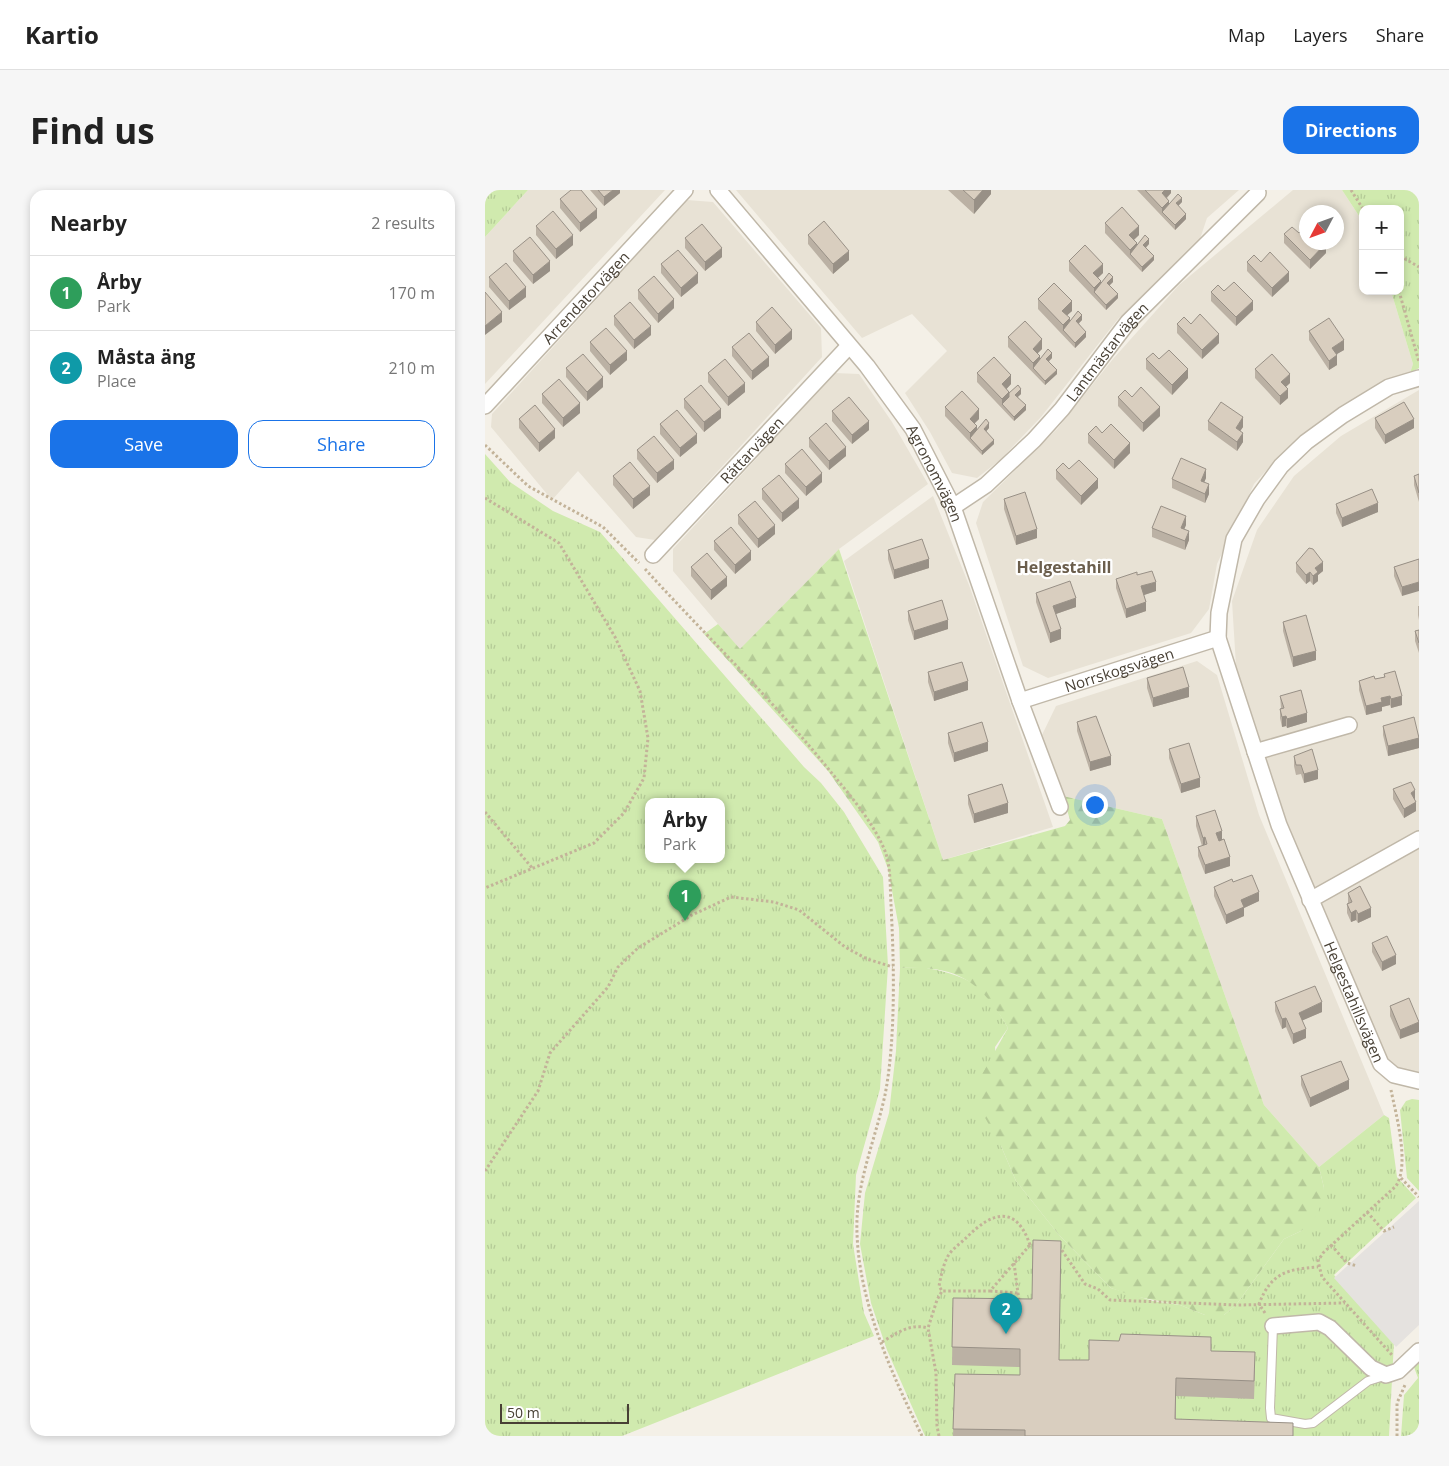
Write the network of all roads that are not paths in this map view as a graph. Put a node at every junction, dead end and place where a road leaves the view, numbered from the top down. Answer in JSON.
{"nodes":[{"id":1,"x":685,"y":190,"type":"edge"},
{"id":2,"x":718,"y":190,"type":"edge"},
{"id":3,"x":1258,"y":193,"type":"dead end"},
{"id":4,"x":849,"y":346,"type":"junction"},
{"id":5,"x":1419,"y":378,"type":"edge"},
{"id":6,"x":485,"y":406,"type":"edge"},
{"id":7,"x":953,"y":507,"type":"junction"},
{"id":8,"x":653,"y":555,"type":"dead end"},
{"id":9,"x":1218,"y":638,"type":"junction"},
{"id":10,"x":1020,"y":701,"type":"junction"},
{"id":11,"x":1349,"y":725,"type":"dead end"},
{"id":12,"x":1255,"y":752,"type":"junction"},
{"id":13,"x":1061,"y":807,"type":"dead end"},
{"id":14,"x":1419,"y":839,"type":"edge"},
{"id":15,"x":1310,"y":900,"type":"junction"},
{"id":16,"x":1419,"y":1081,"type":"edge"},
{"id":17,"x":1273,"y":1326,"type":"joint"},
{"id":18,"x":1419,"y":1351,"type":"edge"},
{"id":19,"x":1386,"y":1375,"type":"junction"}],
"edges":[{"from":1,"to":6,"type":"street","name":"Arrendatorvägen"},
{"from":2,"to":4,"type":"street","name":"Agronomvägen"},
{"from":3,"to":7,"type":"street","name":"Lantmästarvägen"},
{"from":4,"to":7,"type":"street","name":"Agronomvägen"},
{"from":4,"to":8,"type":"street","name":"Rättarvägen"},
{"from":5,"to":9,"type":"street","name":"Helgestahillsvägen"},
{"from":7,"to":10,"type":"street","name":"Agronomvägen"},
{"from":9,"to":10,"type":"street","name":"Norrskogsvägen"},
{"from":9,"to":12,"type":"street","name":"Helgestahillsvägen"},
{"from":10,"to":13,"type":"street","name":"Agronomvägen"},
{"from":11,"to":12,"type":"street"},
{"from":12,"to":15,"type":"street","name":"Helgestahillsvägen"},
{"from":14,"to":15,"type":"street"},
{"from":15,"to":16,"type":"street","name":"Helgestahillsvägen"},
{"from":17,"to":19,"type":"street"},
{"from":17,"to":19,"type":"lane"},
{"from":18,"to":19,"type":"street"}]}
